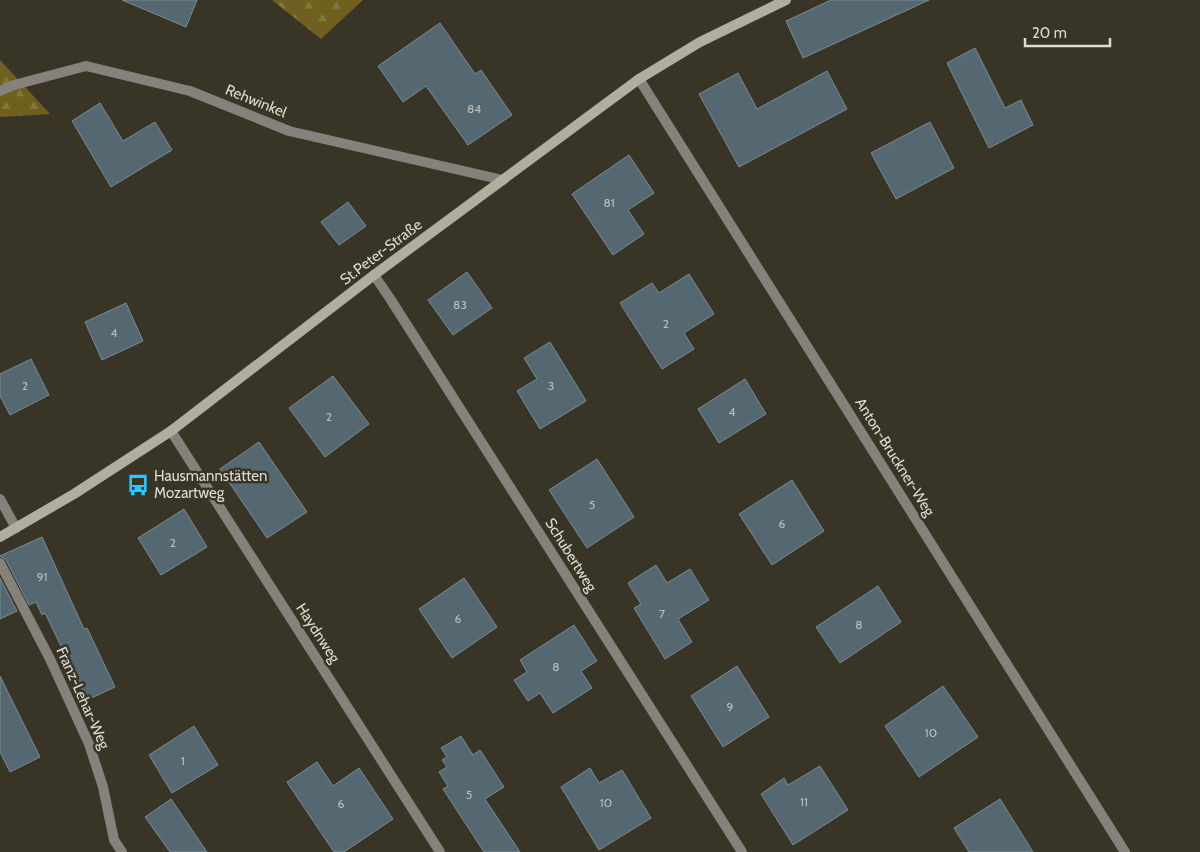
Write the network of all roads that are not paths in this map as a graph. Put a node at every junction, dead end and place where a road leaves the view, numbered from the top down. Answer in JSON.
{"nodes":[{"id":1,"x":786,"y":0,"type":"edge"},
{"id":2,"x":639,"y":79,"type":"junction"},
{"id":3,"x":0,"y":90,"type":"edge"},
{"id":4,"x":502,"y":180,"type":"junction"},
{"id":5,"x":374,"y":275,"type":"junction"},
{"id":6,"x":171,"y":430,"type":"junction"},
{"id":7,"x":0,"y":499,"type":"edge"},
{"id":8,"x":16,"y":528,"type":"junction"},
{"id":9,"x":0,"y":537,"type":"edge"},
{"id":10,"x":0,"y":563,"type":"edge"},
{"id":11,"x":122,"y":852,"type":"edge"},
{"id":12,"x":440,"y":852,"type":"edge"},
{"id":13,"x":742,"y":852,"type":"edge"},
{"id":14,"x":1125,"y":852,"type":"edge"}],
"edges":[{"from":1,"to":2,"type":"main road","name":"St.Peter-Straße"},
{"from":2,"to":4,"type":"main road","name":"St.Peter-Straße"},
{"from":2,"to":14,"type":"street","name":"Anton-Bruckner-Weg"},
{"from":3,"to":4,"type":"street","name":"Rehwinkel"},
{"from":4,"to":5,"type":"main road","name":"St.Peter-Straße"},
{"from":5,"to":6,"type":"main road","name":"St.Peter-Straße"},
{"from":5,"to":13,"type":"street","name":"Schubertweg"},
{"from":6,"to":8,"type":"main road","name":"St.Peter-Straße"},
{"from":6,"to":12,"type":"street","name":"Haydnweg"},
{"from":7,"to":8,"type":"street"},
{"from":8,"to":9,"type":"main road","name":"St.Peter-Straße"},
{"from":10,"to":11,"type":"street","name":"Franz-Lehar-Weg"}]}
